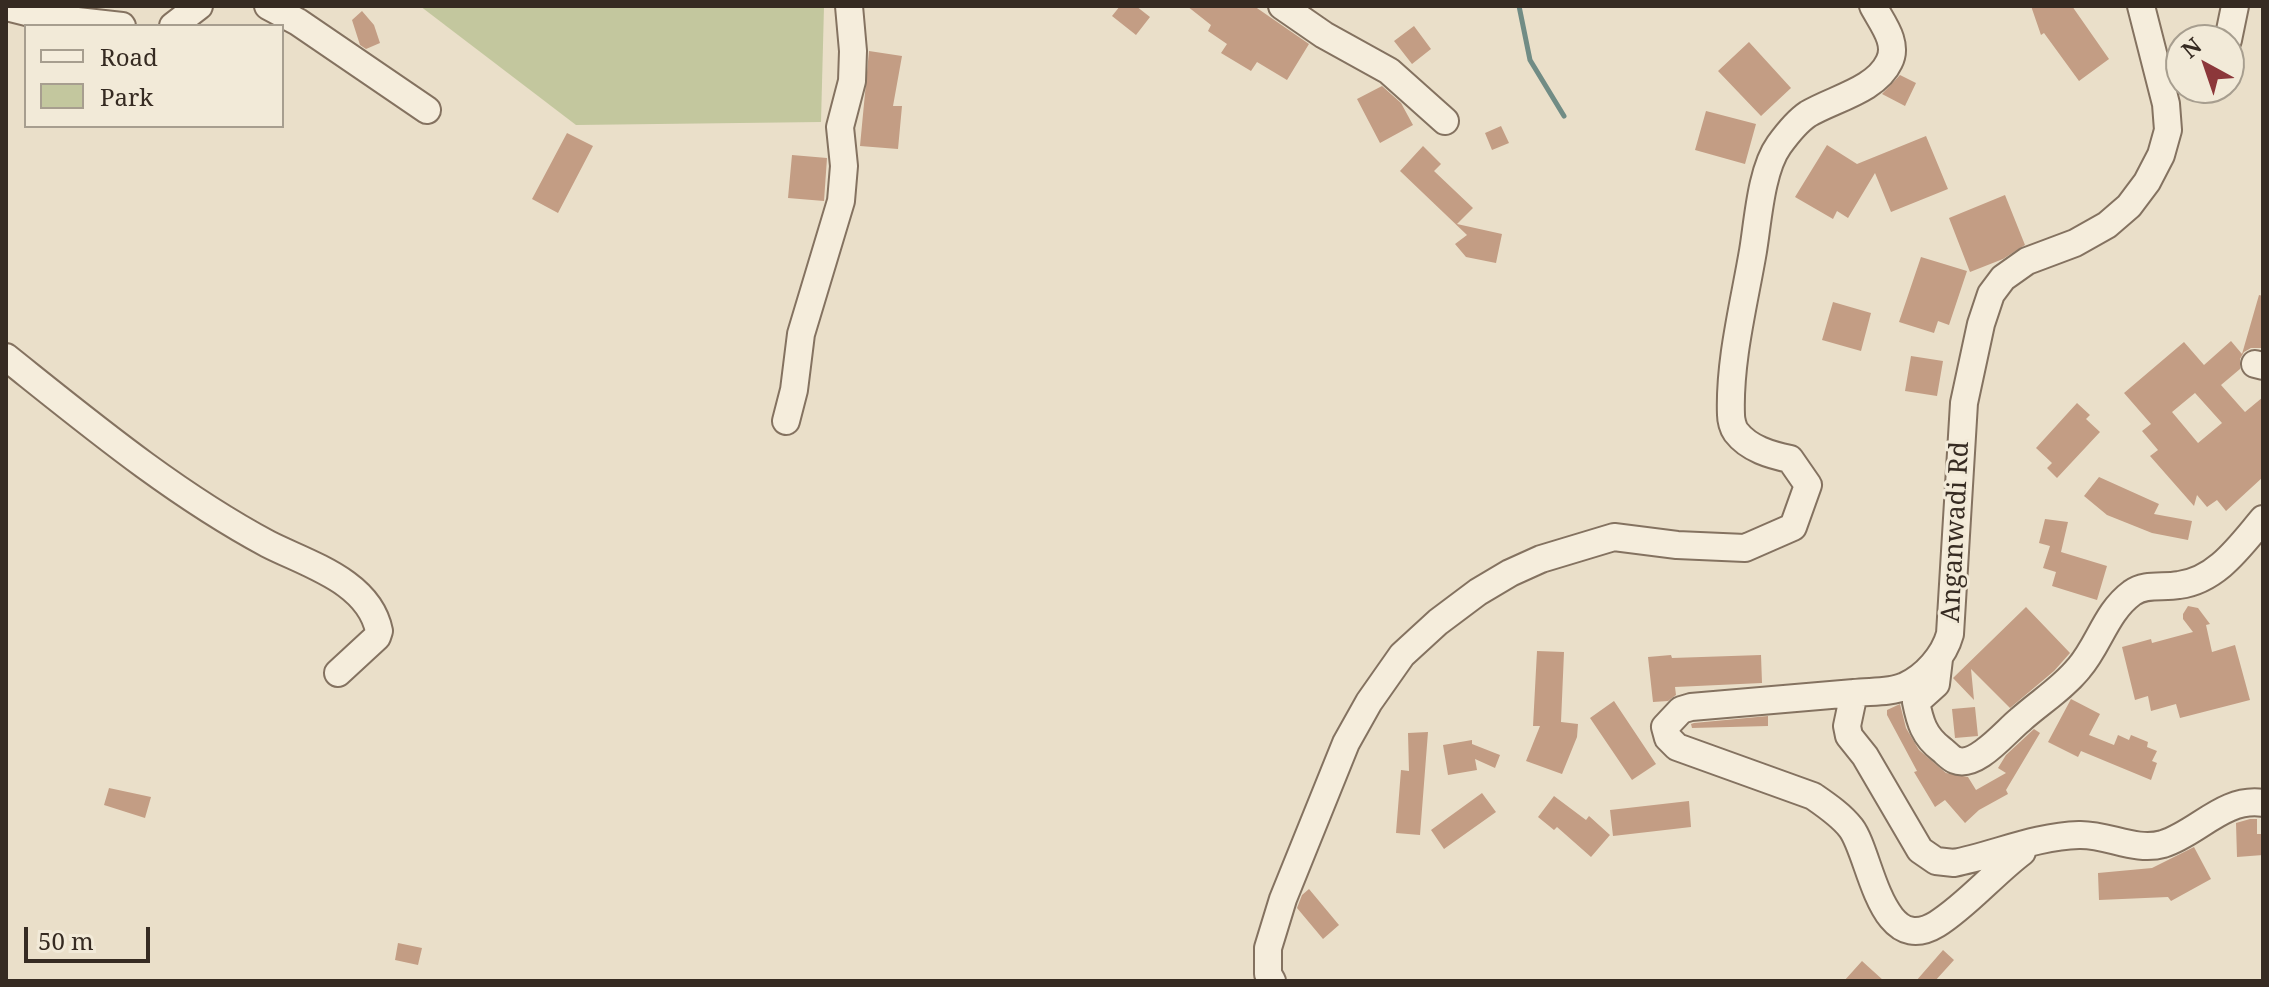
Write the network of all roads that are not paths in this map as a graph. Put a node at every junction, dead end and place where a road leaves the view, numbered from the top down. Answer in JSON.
{"nodes":[{"id":1,"x":199,"y":6,"type":"edge"},
{"id":2,"x":268,"y":6,"type":"edge"},
{"id":3,"x":849,"y":6,"type":"edge"},
{"id":4,"x":1282,"y":6,"type":"edge"},
{"id":5,"x":1873,"y":6,"type":"edge"},
{"id":6,"x":2141,"y":6,"type":"edge"},
{"id":7,"x":6,"y":7,"type":"edge"},
{"id":8,"x":104,"y":24,"type":"edge"},
{"id":9,"x":176,"y":24,"type":"edge"},
{"id":10,"x":427,"y":110,"type":"dead end"},
{"id":11,"x":1445,"y":121,"type":"dead end"},
{"id":12,"x":6,"y":357,"type":"edge"},
{"id":13,"x":786,"y":421,"type":"dead end"},
{"id":14,"x":2263,"y":519,"type":"edge"},
{"id":15,"x":1939,"y":659,"type":"junction"},
{"id":16,"x":338,"y":673,"type":"dead end"},
{"id":17,"x":1854,"y":693,"type":"junction"},
{"id":18,"x":2263,"y":803,"type":"edge"},
{"id":19,"x":2033,"y":844,"type":"junction"},
{"id":20,"x":1272,"y":981,"type":"edge"}],
"edges":[{"from":1,"to":9,"type":"street"},
{"from":2,"to":10,"type":"street"},
{"from":3,"to":13,"type":"street"},
{"from":4,"to":11,"type":"street"},
{"from":5,"to":20,"type":"street"},
{"from":6,"to":15,"type":"street","name":"Anganwadi Rd"},
{"from":7,"to":8,"type":"street"},
{"from":12,"to":16,"type":"street"},
{"from":14,"to":15,"type":"street"},
{"from":15,"to":17,"type":"street","name":"Anganwadi Rd"},
{"from":17,"to":19,"type":"street"},
{"from":17,"to":19,"type":"street","name":"Anganwadi Rd"},
{"from":18,"to":19,"type":"street"}]}
